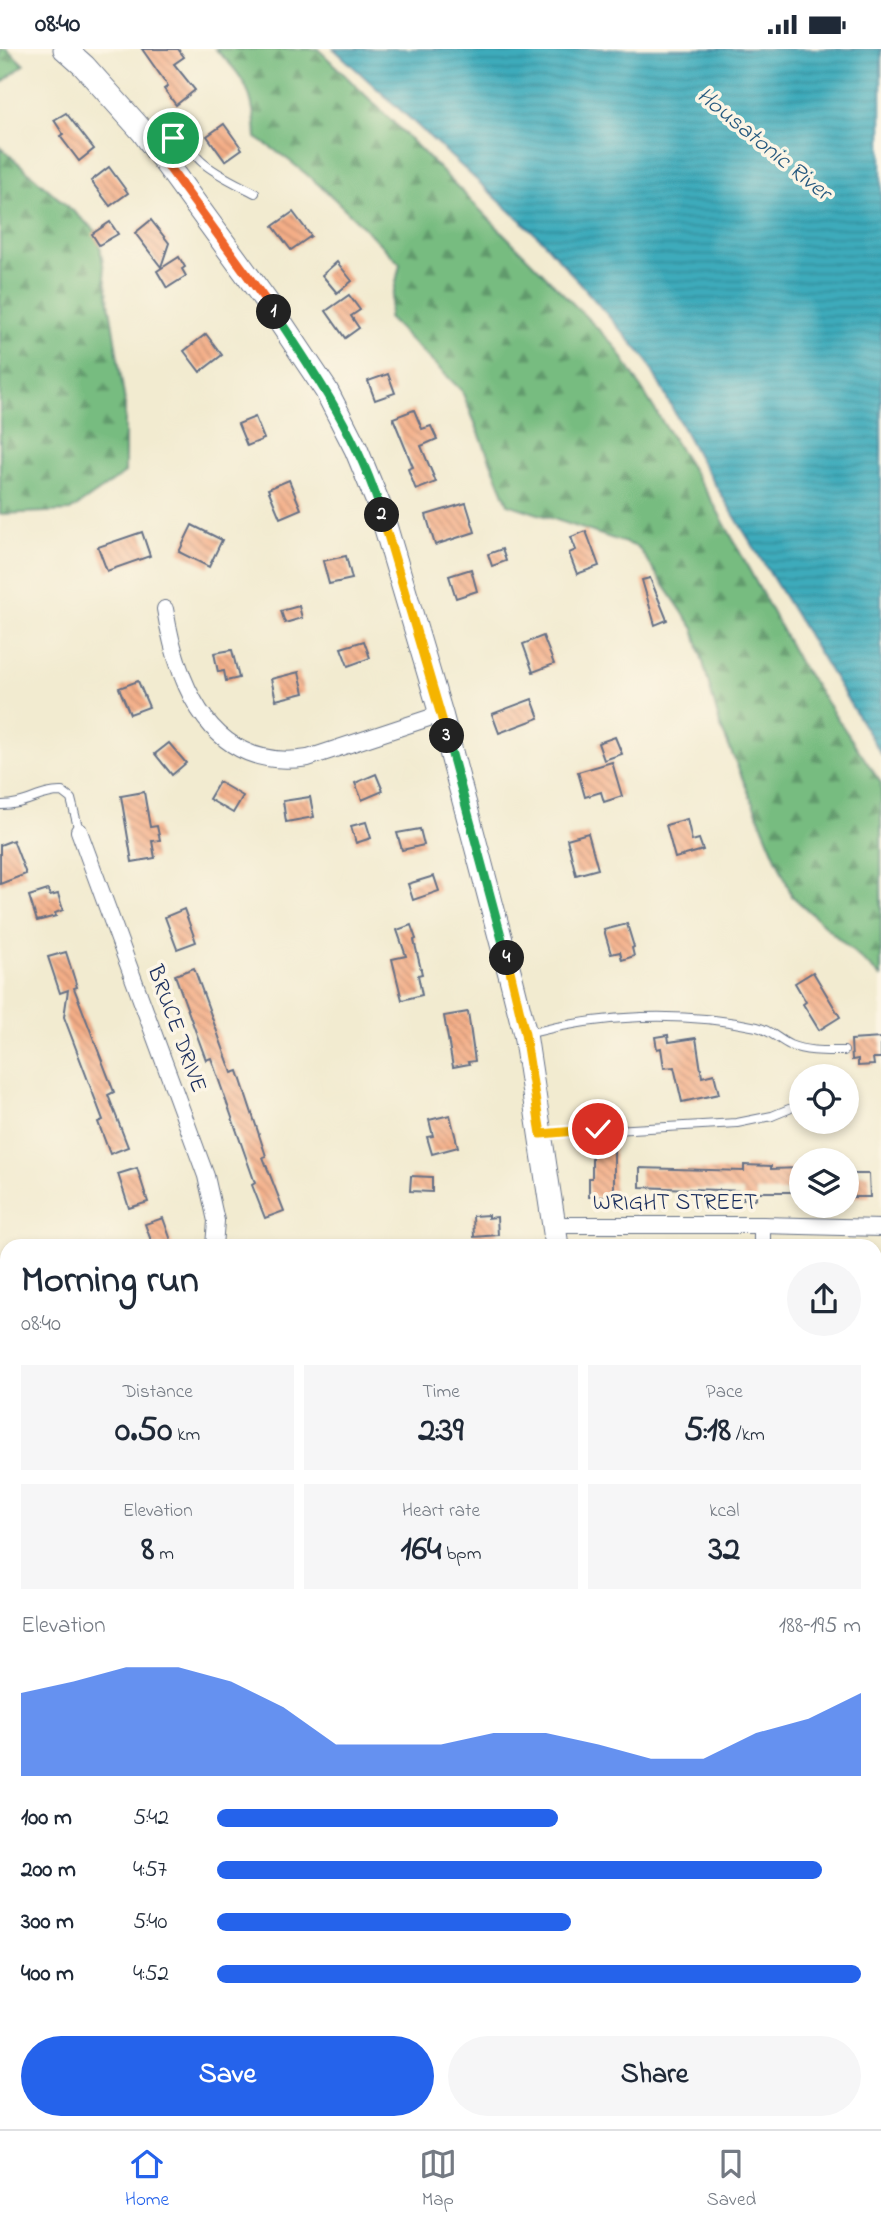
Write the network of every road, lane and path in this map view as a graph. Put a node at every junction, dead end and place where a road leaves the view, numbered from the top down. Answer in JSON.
{"nodes":[{"id":1,"x":65,"y":49,"type":"edge"},
{"id":2,"x":152,"y":144,"type":"junction"},
{"id":3,"x":255,"y":193,"type":"dead end"},
{"id":4,"x":165,"y":609,"type":"dead end"},
{"id":5,"x":441,"y":714,"type":"junction"},
{"id":6,"x":0,"y":804,"type":"edge"},
{"id":7,"x":79,"y":831,"type":"joint"},
{"id":8,"x":525,"y":1034,"type":"junction"},
{"id":9,"x":844,"y":1051,"type":"dead end"},
{"id":10,"x":789,"y":1109,"type":"dead end"},
{"id":11,"x":541,"y":1134,"type":"junction"},
{"id":12,"x":762,"y":1225,"type":"junction"},
{"id":13,"x":881,"y":1228,"type":"edge"},
{"id":14,"x":555,"y":1236,"type":"edge"},
{"id":15,"x":215,"y":1239,"type":"edge"},
{"id":16,"x":762,"y":1239,"type":"edge"}],
"edges":[{"from":1,"to":2,"type":"main road"},
{"from":2,"to":3,"type":"lane"},
{"from":2,"to":5,"type":"main road"},
{"from":4,"to":5,"type":"street"},
{"from":5,"to":8,"type":"main road"},
{"from":6,"to":7,"type":"lane"},
{"from":7,"to":15,"type":"street","name":"BRUCE DRIVE"},
{"from":8,"to":9,"type":"lane"},
{"from":8,"to":11,"type":"main road"},
{"from":10,"to":11,"type":"lane"},
{"from":11,"to":14,"type":"main road"},
{"from":12,"to":13,"type":"street","name":"WRIGHT STREET"},
{"from":12,"to":14,"type":"street","name":"WRIGHT STREET"},
{"from":12,"to":16,"type":"street"}]}
